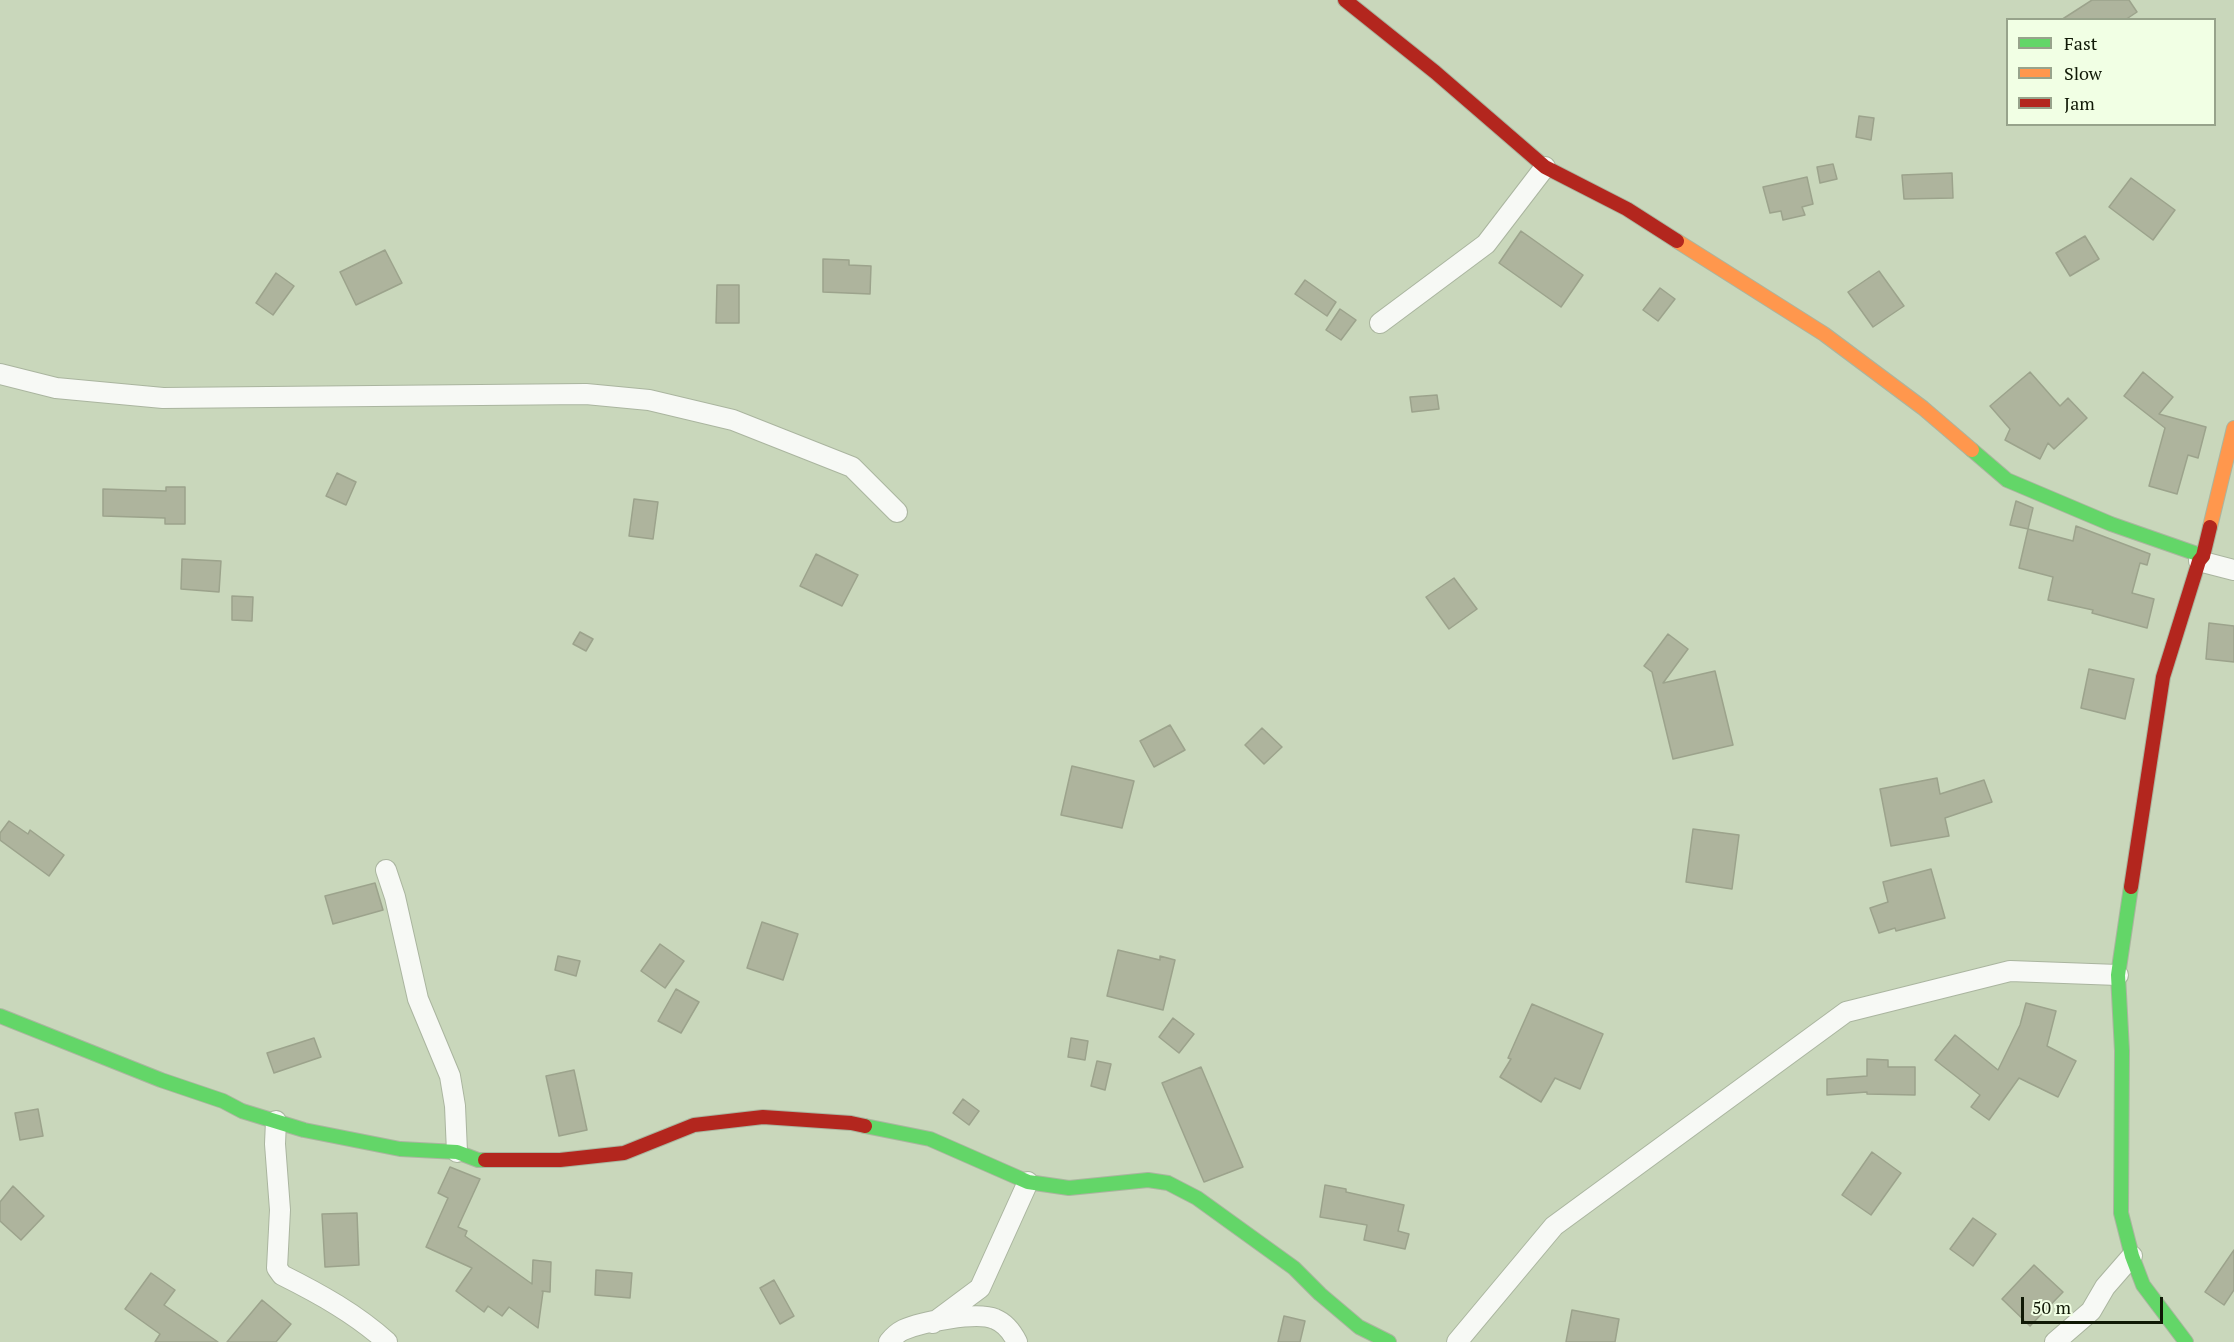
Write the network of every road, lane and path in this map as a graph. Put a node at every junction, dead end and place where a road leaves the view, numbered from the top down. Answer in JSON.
{"nodes":[{"id":1,"x":1345,"y":0,"type":"edge"},
{"id":2,"x":1545,"y":167,"type":"junction"},
{"id":3,"x":1380,"y":323,"type":"dead end"},
{"id":4,"x":0,"y":374,"type":"edge"},
{"id":5,"x":2234,"y":428,"type":"edge"},
{"id":6,"x":897,"y":512,"type":"dead end"},
{"id":7,"x":2201,"y":558,"type":"junction"},
{"id":8,"x":2234,"y":570,"type":"edge"},
{"id":9,"x":386,"y":870,"type":"dead end"},
{"id":10,"x":2118,"y":975,"type":"junction"},
{"id":11,"x":0,"y":1016,"type":"edge"},
{"id":12,"x":276,"y":1121,"type":"junction"},
{"id":13,"x":457,"y":1152,"type":"junction"},
{"id":14,"x":1028,"y":1182,"type":"junction"},
{"id":15,"x":2132,"y":1256,"type":"junction"},
{"id":16,"x":933,"y":1323,"type":"junction"},
{"id":17,"x":387,"y":1342,"type":"edge"},
{"id":18,"x":889,"y":1342,"type":"edge"},
{"id":19,"x":1017,"y":1342,"type":"edge"},
{"id":20,"x":1389,"y":1342,"type":"edge"},
{"id":21,"x":1457,"y":1342,"type":"edge"},
{"id":22,"x":2055,"y":1342,"type":"edge"},
{"id":23,"x":2186,"y":1342,"type":"edge"}],
"edges":[{"from":1,"to":2,"type":"street"},
{"from":2,"to":3,"type":"street"},
{"from":2,"to":7,"type":"street"},
{"from":4,"to":6,"type":"street"},
{"from":5,"to":7,"type":"street"},
{"from":7,"to":8,"type":"street"},
{"from":7,"to":10,"type":"street"},
{"from":9,"to":13,"type":"street"},
{"from":10,"to":15,"type":"street"},
{"from":10,"to":21,"type":"street"},
{"from":11,"to":12,"type":"street"},
{"from":12,"to":13,"type":"street"},
{"from":12,"to":17,"type":"street"},
{"from":13,"to":14,"type":"street"},
{"from":14,"to":16,"type":"street"},
{"from":14,"to":20,"type":"street"},
{"from":15,"to":22,"type":"street"},
{"from":15,"to":23,"type":"street"},
{"from":16,"to":18,"type":"street"},
{"from":16,"to":19,"type":"street"}]}
